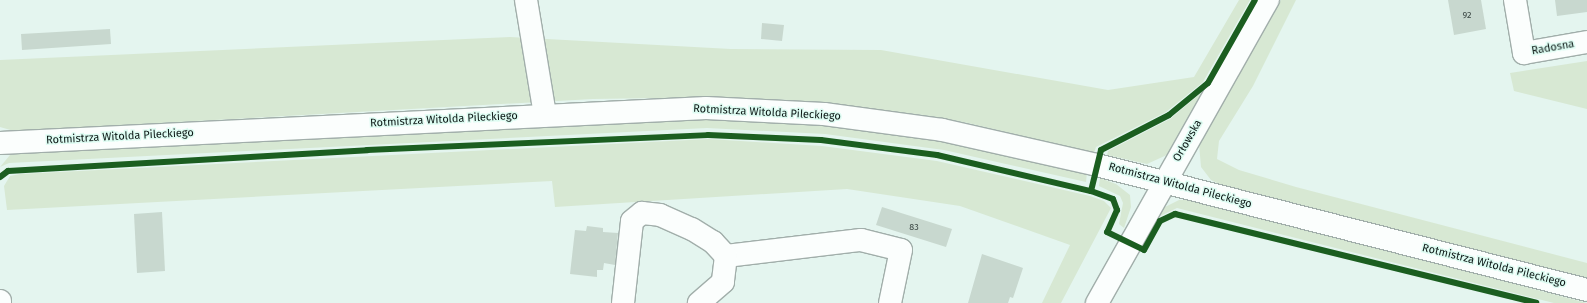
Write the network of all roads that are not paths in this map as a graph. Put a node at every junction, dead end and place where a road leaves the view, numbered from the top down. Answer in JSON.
{"nodes":[{"id":1,"x":526,"y":0,"type":"edge"},
{"id":2,"x":1268,"y":0,"type":"edge"},
{"id":3,"x":1515,"y":0,"type":"edge"},
{"id":4,"x":1587,"y":42,"type":"edge"},
{"id":5,"x":545,"y":115,"type":"junction"},
{"id":6,"x":0,"y":143,"type":"edge"},
{"id":7,"x":1164,"y":183,"type":"junction"},
{"id":8,"x":726,"y":256,"type":"junction"},
{"id":9,"x":1587,"y":290,"type":"edge"},
{"id":10,"x":623,"y":303,"type":"edge"},
{"id":11,"x":699,"y":303,"type":"edge"},
{"id":12,"x":890,"y":303,"type":"edge"},
{"id":13,"x":1097,"y":303,"type":"edge"}],
"edges":[{"from":1,"to":5,"type":"street"},
{"from":2,"to":7,"type":"street","name":"Orłowska"},
{"from":3,"to":4,"type":"street","name":"Radosna"},
{"from":5,"to":6,"type":"street","name":"Rotmistrza Witolda Pileckiego"},
{"from":5,"to":7,"type":"street","name":"Rotmistrza Witolda Pileckiego"},
{"from":7,"to":9,"type":"street","name":"Rotmistrza Witolda Pileckiego"},
{"from":7,"to":13,"type":"street","name":"Orłowska"},
{"from":8,"to":10,"type":"street"},
{"from":8,"to":11,"type":"street"},
{"from":8,"to":12,"type":"street"}]}
